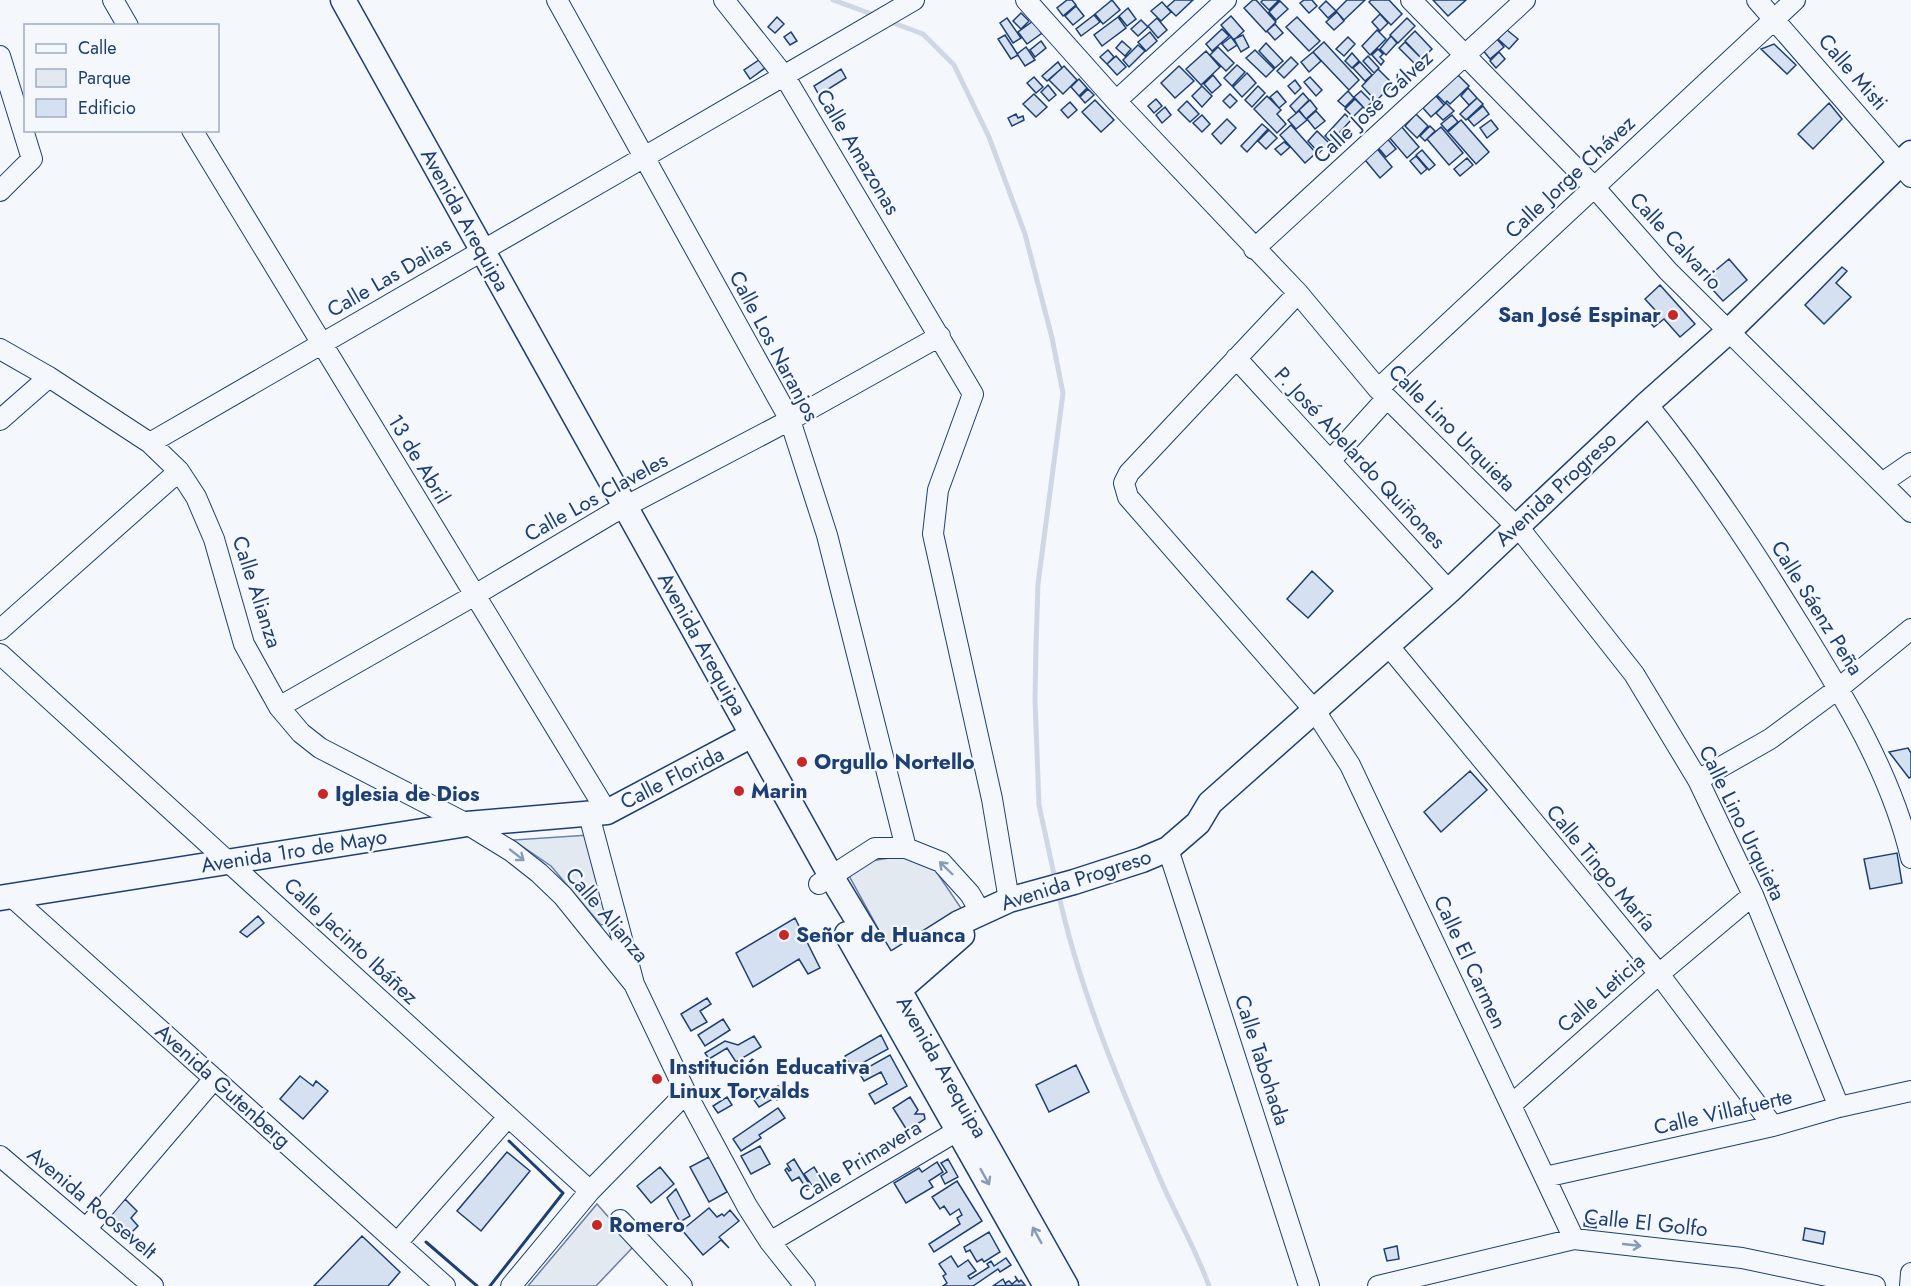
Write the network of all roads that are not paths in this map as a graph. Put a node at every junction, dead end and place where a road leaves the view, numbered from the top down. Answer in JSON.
{"nodes":[{"id":1,"x":113,"y":0,"type":"edge"},
{"id":2,"x":324,"y":0,"type":"edge"},
{"id":3,"x":343,"y":0,"type":"edge"},
{"id":4,"x":557,"y":0,"type":"edge"},
{"id":5,"x":724,"y":0,"type":"edge"},
{"id":6,"x":914,"y":0,"type":"edge"},
{"id":7,"x":1026,"y":0,"type":"edge"},
{"id":8,"x":1226,"y":0,"type":"edge"},
{"id":9,"x":1411,"y":0,"type":"edge"},
{"id":10,"x":1525,"y":0,"type":"edge"},
{"id":11,"x":1757,"y":0,"type":"edge"},
{"id":12,"x":1795,"y":0,"type":"edge"},
{"id":13,"x":1774,"y":19,"type":"junction"},
{"id":14,"x":127,"y":24,"type":"edge"},
{"id":15,"x":1464,"y":55,"type":"junction"},
{"id":16,"x":0,"y":56,"type":"edge"},
{"id":17,"x":785,"y":77,"type":"junction"},
{"id":18,"x":1116,"y":101,"type":"junction"},
{"id":19,"x":193,"y":132,"type":"edge"},
{"id":20,"x":645,"y":156,"type":"junction"},
{"id":21,"x":1909,"y":168,"type":"edge"},
{"id":22,"x":1595,"y":188,"type":"junction"},
{"id":23,"x":0,"y":191,"type":"edge"},
{"id":24,"x":1254,"y":249,"type":"junction"},
{"id":25,"x":475,"y":254,"type":"junction"},
{"id":26,"x":1298,"y":293,"type":"junction"},
{"id":27,"x":1733,"y":335,"type":"junction"},
{"id":28,"x":940,"y":336,"type":"junction"},
{"id":29,"x":321,"y":344,"type":"junction"},
{"id":30,"x":0,"y":349,"type":"edge"},
{"id":31,"x":1236,"y":358,"type":"junction"},
{"id":32,"x":49,"y":377,"type":"junction"},
{"id":33,"x":1382,"y":393,"type":"junction"},
{"id":34,"x":1650,"y":408,"type":"junction"},
{"id":35,"x":0,"y":420,"type":"edge"},
{"id":36,"x":790,"y":420,"type":"junction"},
{"id":37,"x":150,"y":443,"type":"junction"},
{"id":38,"x":1330,"y":461,"type":"junction"},
{"id":39,"x":1911,"y":463,"type":"edge"},
{"id":40,"x":179,"y":471,"type":"junction"},
{"id":41,"x":1882,"y":483,"type":"junction"},
{"id":42,"x":618,"y":510,"type":"junction"},
{"id":43,"x":1911,"y":512,"type":"edge"},
{"id":44,"x":1520,"y":529,"type":"junction"},
{"id":45,"x":1449,"y":591,"type":"junction"},
{"id":46,"x":475,"y":595,"type":"junction"},
{"id":47,"x":0,"y":630,"type":"edge"},
{"id":48,"x":1911,"y":630,"type":"edge"},
{"id":49,"x":1390,"y":649,"type":"junction"},
{"id":50,"x":0,"y":654,"type":"edge"},
{"id":51,"x":1839,"y":688,"type":"junction"},
{"id":52,"x":279,"y":707,"type":"junction"},
{"id":53,"x":1319,"y":717,"type":"junction"},
{"id":54,"x":746,"y":739,"type":"junction"},
{"id":55,"x":1698,"y":780,"type":"junction"},
{"id":56,"x":598,"y":813,"type":"junction"},
{"id":57,"x":467,"y":824,"type":"junction"},
{"id":58,"x":906,"y":848,"type":"junction"},
{"id":59,"x":1168,"y":849,"type":"junction"},
{"id":60,"x":1911,"y":858,"type":"edge"},
{"id":61,"x":229,"y":861,"type":"junction"},
{"id":62,"x":825,"y":880,"type":"junction"},
{"id":63,"x":4,"y":893,"type":"edge"},
{"id":64,"x":1753,"y":895,"type":"junction"},
{"id":65,"x":1013,"y":899,"type":"junction"},
{"id":66,"x":981,"y":913,"type":"junction"},
{"id":67,"x":878,"y":971,"type":"junction"},
{"id":68,"x":1659,"y":974,"type":"junction"},
{"id":69,"x":634,"y":984,"type":"junction"},
{"id":70,"x":891,"y":994,"type":"junction"},
{"id":71,"x":214,"y":1079,"type":"junction"},
{"id":72,"x":1911,"y":1091,"type":"edge"},
{"id":73,"x":686,"y":1093,"type":"junction"},
{"id":74,"x":1510,"y":1105,"type":"junction"},
{"id":75,"x":1839,"y":1107,"type":"junction"},
{"id":76,"x":508,"y":1117,"type":"junction"},
{"id":77,"x":966,"y":1126,"type":"junction"},
{"id":78,"x":1773,"y":1126,"type":"junction"},
{"id":79,"x":0,"y":1156,"type":"edge"},
{"id":80,"x":1545,"y":1177,"type":"junction"},
{"id":81,"x":591,"y":1191,"type":"junction"},
{"id":82,"x":620,"y":1220,"type":"dead end"},
{"id":83,"x":86,"y":1229,"type":"junction"},
{"id":84,"x":1574,"y":1239,"type":"junction"},
{"id":85,"x":770,"y":1242,"type":"junction"},
{"id":86,"x":398,"y":1243,"type":"junction"},
{"id":87,"x":1911,"y":1273,"type":"edge"},
{"id":88,"x":153,"y":1286,"type":"edge"},
{"id":89,"x":445,"y":1286,"type":"edge"},
{"id":90,"x":511,"y":1286,"type":"edge"},
{"id":91,"x":682,"y":1286,"type":"edge"},
{"id":92,"x":805,"y":1286,"type":"edge"},
{"id":93,"x":1046,"y":1286,"type":"edge"},
{"id":94,"x":1066,"y":1286,"type":"edge"},
{"id":95,"x":1309,"y":1286,"type":"edge"},
{"id":96,"x":1378,"y":1286,"type":"edge"},
{"id":97,"x":1875,"y":1286,"type":"edge"},
{"id":98,"x":1910,"y":1286,"type":"edge"}],
"edges":[{"from":1,"to":14,"type":"street"},
{"from":2,"to":25,"type":"main road","name":"Avenida Arequipa"},
{"from":3,"to":25,"type":"main road","name":"Avenida Arequipa"},
{"from":4,"to":20,"type":"street","name":"Calle Los Naranjos"},
{"from":5,"to":17,"type":"street","name":"Calle Amazonas"},
{"from":6,"to":17,"type":"street","name":"Calle Las Dalias"},
{"from":7,"to":18,"type":"street","name":"Calle Lino Urquieta"},
{"from":8,"to":18,"type":"street"},
{"from":9,"to":15,"type":"street","name":"Calle Calvario"},
{"from":10,"to":15,"type":"street","name":"Calle José Gálvez"},
{"from":11,"to":13,"type":"street","name":"Calle Misti"},
{"from":12,"to":13,"type":"street","name":"Calle Jorge Chávez"},
{"from":13,"to":21,"type":"street","name":"Calle Misti"},
{"from":13,"to":22,"type":"street","name":"Calle Jorge Chávez"},
{"from":15,"to":22,"type":"street","name":"Calle Calvario"},
{"from":15,"to":24,"type":"street","name":"Calle José Gálvez"},
{"from":16,"to":23,"type":"street"},
{"from":17,"to":20,"type":"street","name":"Calle Las Dalias"},
{"from":17,"to":28,"type":"street","name":"Calle Amazonas"},
{"from":18,"to":24,"type":"street","name":"Calle Lino Urquieta"},
{"from":19,"to":29,"type":"street","name":"13 de Abril"},
{"from":20,"to":25,"type":"street","name":"Calle Las Dalias"},
{"from":20,"to":36,"type":"street","name":"Calle Los Naranjos"},
{"from":21,"to":27,"type":"main road","name":"Avenida Progreso"},
{"from":22,"to":27,"type":"street","name":"Calle Calvario"},
{"from":22,"to":33,"type":"street","name":"Calle Jorge Chávez"},
{"from":24,"to":26,"type":"street","name":"Calle Lino Urquieta"},
{"from":25,"to":29,"type":"street","name":"Calle Las Dalias"},
{"from":25,"to":42,"type":"main road","name":"Avenida Arequipa"},
{"from":26,"to":31,"type":"street"},
{"from":26,"to":33,"type":"street","name":"Calle Lino Urquieta"},
{"from":27,"to":34,"type":"main road","name":"Avenida Progreso"},
{"from":27,"to":41,"type":"street","name":"Calle Calvario"},
{"from":28,"to":36,"type":"street","name":"Calle Los Claveles"},
{"from":28,"to":65,"type":"street","name":"Calle Amazonas"},
{"from":29,"to":37,"type":"street","name":"Calle Las Dalias"},
{"from":29,"to":46,"type":"street","name":"13 de Abril"},
{"from":30,"to":32,"type":"street","name":"Calle Alianza"},
{"from":31,"to":38,"type":"street","name":"P. José Abelardo Quiñones"},
{"from":31,"to":53,"type":"street","name":"Calle El Carmen"},
{"from":32,"to":35,"type":"street"},
{"from":32,"to":37,"type":"street","name":"Calle Alianza"},
{"from":33,"to":38,"type":"street","name":"Calle Jorge Chávez"},
{"from":33,"to":44,"type":"street","name":"Calle Lino Urquieta"},
{"from":34,"to":44,"type":"main road","name":"Avenida Progreso"},
{"from":34,"to":51,"type":"street","name":"Calle Sáenz Peña"},
{"from":36,"to":42,"type":"street","name":"Calle Los Claveles"},
{"from":36,"to":58,"type":"street","name":"Calle Los Naranjos"},
{"from":37,"to":40,"type":"street","name":"Calle Alianza"},
{"from":38,"to":45,"type":"street","name":"P. José Abelardo Quiñones"},
{"from":39,"to":41,"type":"street"},
{"from":40,"to":47,"type":"street"},
{"from":40,"to":52,"type":"street","name":"Calle Alianza"},
{"from":41,"to":43,"type":"street","name":"Calle Calvario"},
{"from":42,"to":46,"type":"street","name":"Calle Los Claveles"},
{"from":42,"to":54,"type":"main road","name":"Avenida Arequipa"},
{"from":44,"to":45,"type":"main road","name":"Avenida Progreso"},
{"from":44,"to":49,"type":"main road","name":"Avenida Progreso"},
{"from":44,"to":55,"type":"street","name":"Calle Lino Urquieta"},
{"from":45,"to":49,"type":"main road","name":"Avenida Progreso"},
{"from":46,"to":52,"type":"street","name":"Calle Los Claveles"},
{"from":46,"to":56,"type":"street","name":"13 de Abril"},
{"from":48,"to":51,"type":"street"},
{"from":49,"to":53,"type":"main road","name":"Avenida Progreso"},
{"from":49,"to":68,"type":"street","name":"Calle Tingo María"},
{"from":50,"to":61,"type":"street","name":"Calle Jacinto Ibáñez"},
{"from":51,"to":55,"type":"street"},
{"from":51,"to":60,"type":"street","name":"Calle Sáenz Peña"},
{"from":52,"to":57,"type":"street","name":"Calle Alianza"},
{"from":53,"to":59,"type":"main road","name":"Avenida Progreso"},
{"from":53,"to":74,"type":"street","name":"Calle El Carmen"},
{"from":54,"to":56,"type":"main road","name":"Calle Florida"},
{"from":54,"to":62,"type":"main road","name":"Avenida Arequipa"},
{"from":55,"to":64,"type":"street","name":"Calle Lino Urquieta"},
{"from":56,"to":57,"type":"main road","name":"Avenida 1ro de Mayo"},
{"from":56,"to":69,"type":"street","name":"Calle Alianza"},
{"from":57,"to":61,"type":"main road","name":"Avenida 1ro de Mayo"},
{"from":57,"to":69,"type":"street","name":"Calle Alianza","one_way":true},
{"from":58,"to":62,"type":"street"},
{"from":66,"to":58,"type":"street","one_way":true},
{"from":59,"to":65,"type":"main road","name":"Avenida Progreso"},
{"from":59,"to":95,"type":"street","name":"Calle Tabohada"},
{"from":61,"to":63,"type":"main road","name":"Avenida 1ro de Mayo"},
{"from":61,"to":76,"type":"street","name":"Calle Jacinto Ibáñez"},
{"from":62,"to":67,"type":"main road","name":"Avenida Arequipa"},
{"from":63,"to":71,"type":"street","name":"Avenida Gutenberg"},
{"from":64,"to":68,"type":"street","name":"Calle Leticia"},
{"from":64,"to":75,"type":"street","name":"Calle Lino Urquieta"},
{"from":65,"to":66,"type":"main road","name":"Avenida Progreso"},
{"from":66,"to":67,"type":"main road","name":"Avenida Progreso"},
{"from":66,"to":70,"type":"main road","name":"Avenida Progreso"},
{"from":67,"to":70,"type":"main road","name":"Avenida Arequipa"},
{"from":68,"to":74,"type":"street","name":"Calle Leticia"},
{"from":68,"to":78,"type":"street","name":"Calle Tingo María"},
{"from":69,"to":73,"type":"street","name":"Calle Alianza"},
{"from":70,"to":77,"type":"main road","name":"Avenida Arequipa"},
{"from":71,"to":83,"type":"street"},
{"from":71,"to":86,"type":"street","name":"Avenida Gutenberg"},
{"from":72,"to":75,"type":"street","name":"Calle Villafuerte"},
{"from":73,"to":81,"type":"street"},
{"from":73,"to":85,"type":"street","name":"Calle Alianza"},
{"from":74,"to":80,"type":"street","name":"Calle El Carmen"},
{"from":75,"to":78,"type":"street","name":"Calle Villafuerte"},
{"from":76,"to":81,"type":"street","name":"Calle Jacinto Ibáñez"},
{"from":76,"to":86,"type":"street"},
{"from":77,"to":85,"type":"street","name":"Calle Primavera"},
{"from":77,"to":93,"type":"main road","name":"Avenida Arequipa","one_way":true},
{"from":94,"to":77,"type":"main road","name":"Avenida Arequipa","one_way":true},
{"from":78,"to":80,"type":"street","name":"Calle Villafuerte"},
{"from":79,"to":83,"type":"street","name":"Avenida Roosevelt"},
{"from":80,"to":84,"type":"street","name":"Calle El Carmen"},
{"from":81,"to":90,"type":"street"},
{"from":82,"to":91,"type":"street"},
{"from":83,"to":88,"type":"street","name":"Avenida Roosevelt"},
{"from":84,"to":96,"type":"street","name":"Calle El Golfo"},
{"from":84,"to":97,"type":"street","name":"Calle El Golfo","one_way":true},
{"from":85,"to":92,"type":"street","name":"Calle Alianza"},
{"from":86,"to":89,"type":"street","name":"Avenida Gutenberg"},
{"from":87,"to":98,"type":"street"}]}
